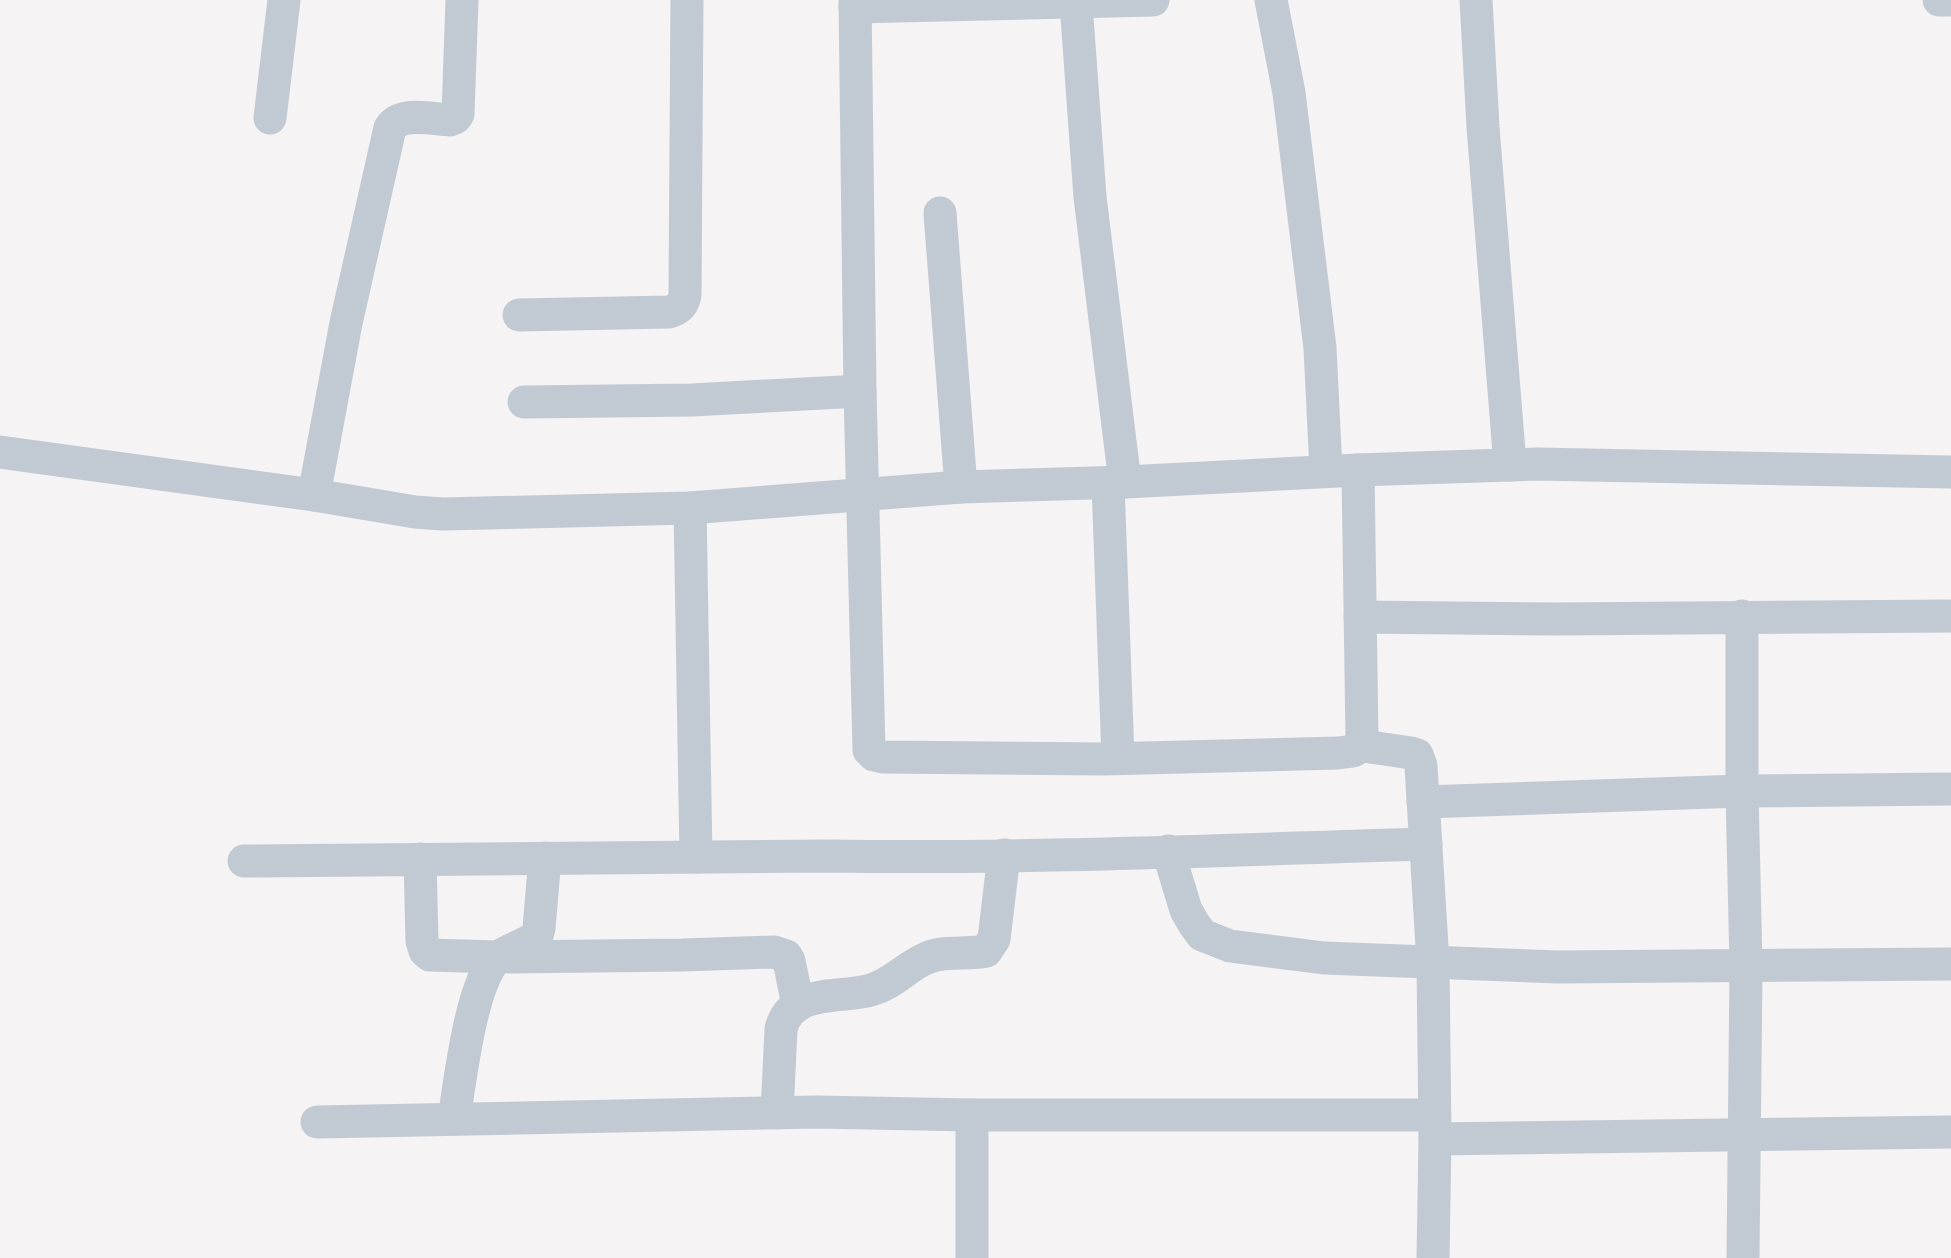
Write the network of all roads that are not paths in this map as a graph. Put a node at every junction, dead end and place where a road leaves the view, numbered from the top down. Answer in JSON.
{"nodes":[{"id":1,"x":284,"y":0,"type":"edge"},
{"id":2,"x":462,"y":0,"type":"edge"},
{"id":3,"x":687,"y":0,"type":"edge"},
{"id":4,"x":1153,"y":0,"type":"edge"},
{"id":5,"x":1271,"y":0,"type":"edge"},
{"id":6,"x":1476,"y":0,"type":"edge"},
{"id":7,"x":1939,"y":0,"type":"edge"},
{"id":8,"x":1951,"y":0,"type":"edge"},
{"id":9,"x":855,"y":3,"type":"edge"},
{"id":10,"x":1076,"y":3,"type":"junction"},
{"id":11,"x":270,"y":118,"type":"dead end"},
{"id":12,"x":940,"y":213,"type":"dead end"},
{"id":13,"x":519,"y":315,"type":"dead end"},
{"id":14,"x":860,"y":391,"type":"junction"},
{"id":15,"x":524,"y":402,"type":"dead end"},
{"id":16,"x":0,"y":452,"type":"edge"},
{"id":17,"x":1510,"y":465,"type":"junction"},
{"id":18,"x":1358,"y":470,"type":"junction"},
{"id":19,"x":1326,"y":471,"type":"junction"},
{"id":20,"x":1951,"y":472,"type":"edge"},
{"id":21,"x":1117,"y":482,"type":"junction"},
{"id":22,"x":962,"y":488,"type":"junction"},
{"id":23,"x":314,"y":495,"type":"junction"},
{"id":24,"x":864,"y":495,"type":"junction"},
{"id":25,"x":690,"y":508,"type":"junction"},
{"id":26,"x":1742,"y":616,"type":"junction"},
{"id":27,"x":1951,"y":616,"type":"edge"},
{"id":28,"x":1360,"y":617,"type":"junction"},
{"id":29,"x":1364,"y":744,"type":"junction"},
{"id":30,"x":1118,"y":758,"type":"junction"},
{"id":31,"x":1951,"y":789,"type":"edge"},
{"id":32,"x":1742,"y":791,"type":"junction"},
{"id":33,"x":1423,"y":802,"type":"junction"},
{"id":34,"x":1426,"y":844,"type":"junction"},
{"id":35,"x":1168,"y":851,"type":"junction"},
{"id":36,"x":1004,"y":855,"type":"junction"},
{"id":37,"x":696,"y":857,"type":"junction"},
{"id":38,"x":545,"y":858,"type":"junction"},
{"id":39,"x":420,"y":859,"type":"junction"},
{"id":40,"x":244,"y":861,"type":"dead end"},
{"id":41,"x":497,"y":957,"type":"junction"},
{"id":42,"x":1433,"y":963,"type":"junction"},
{"id":43,"x":1951,"y":964,"type":"edge"},
{"id":44,"x":1746,"y":966,"type":"junction"},
{"id":45,"x":798,"y":1005,"type":"junction"},
{"id":46,"x":777,"y":1113,"type":"junction"},
{"id":47,"x":972,"y":1114,"type":"junction"},
{"id":48,"x":454,"y":1119,"type":"junction"},
{"id":49,"x":317,"y":1122,"type":"dead end"},
{"id":50,"x":1434,"y":1127,"type":"junction"},
{"id":51,"x":1951,"y":1132,"type":"edge"},
{"id":52,"x":1743,"y":1136,"type":"junction"},
{"id":53,"x":972,"y":1258,"type":"edge"},
{"id":54,"x":1433,"y":1258,"type":"edge"},
{"id":55,"x":1743,"y":1258,"type":"edge"}],
"edges":[{"from":1,"to":11,"type":"street"},
{"from":2,"to":23,"type":"street"},
{"from":3,"to":13,"type":"street"},
{"from":4,"to":10,"type":"street"},
{"from":5,"to":19,"type":"street"},
{"from":6,"to":17,"type":"street"},
{"from":7,"to":8,"type":"street"},
{"from":9,"to":10,"type":"street"},
{"from":9,"to":14,"type":"street"},
{"from":10,"to":21,"type":"street"},
{"from":12,"to":22,"type":"street"},
{"from":14,"to":15,"type":"street"},
{"from":14,"to":24,"type":"street"},
{"from":16,"to":23,"type":"street"},
{"from":17,"to":18,"type":"street"},
{"from":17,"to":20,"type":"street"},
{"from":18,"to":19,"type":"street"},
{"from":18,"to":28,"type":"street"},
{"from":19,"to":21,"type":"street"},
{"from":21,"to":22,"type":"street"},
{"from":21,"to":30,"type":"street"},
{"from":22,"to":24,"type":"street"},
{"from":23,"to":25,"type":"street"},
{"from":24,"to":25,"type":"street"},
{"from":24,"to":30,"type":"street"},
{"from":25,"to":37,"type":"street"},
{"from":26,"to":27,"type":"street"},
{"from":26,"to":28,"type":"street"},
{"from":26,"to":32,"type":"street"},
{"from":28,"to":29,"type":"street"},
{"from":29,"to":30,"type":"street"},
{"from":29,"to":33,"type":"street"},
{"from":31,"to":32,"type":"street"},
{"from":32,"to":33,"type":"street"},
{"from":32,"to":44,"type":"street"},
{"from":33,"to":34,"type":"street"},
{"from":34,"to":35,"type":"street"},
{"from":34,"to":42,"type":"street"},
{"from":35,"to":36,"type":"street"},
{"from":35,"to":42,"type":"street"},
{"from":36,"to":37,"type":"street"},
{"from":36,"to":45,"type":"street"},
{"from":37,"to":38,"type":"street"},
{"from":38,"to":39,"type":"street"},
{"from":38,"to":41,"type":"street"},
{"from":39,"to":40,"type":"street"},
{"from":39,"to":41,"type":"street"},
{"from":41,"to":45,"type":"street"},
{"from":41,"to":48,"type":"street"},
{"from":42,"to":44,"type":"street"},
{"from":42,"to":50,"type":"street"},
{"from":43,"to":44,"type":"street"},
{"from":44,"to":52,"type":"street"},
{"from":45,"to":46,"type":"street"},
{"from":46,"to":47,"type":"street"},
{"from":46,"to":48,"type":"street"},
{"from":47,"to":50,"type":"street"},
{"from":47,"to":53,"type":"street"},
{"from":48,"to":49,"type":"street"},
{"from":50,"to":52,"type":"street"},
{"from":50,"to":54,"type":"street"},
{"from":51,"to":52,"type":"street"},
{"from":52,"to":55,"type":"street"}]}
